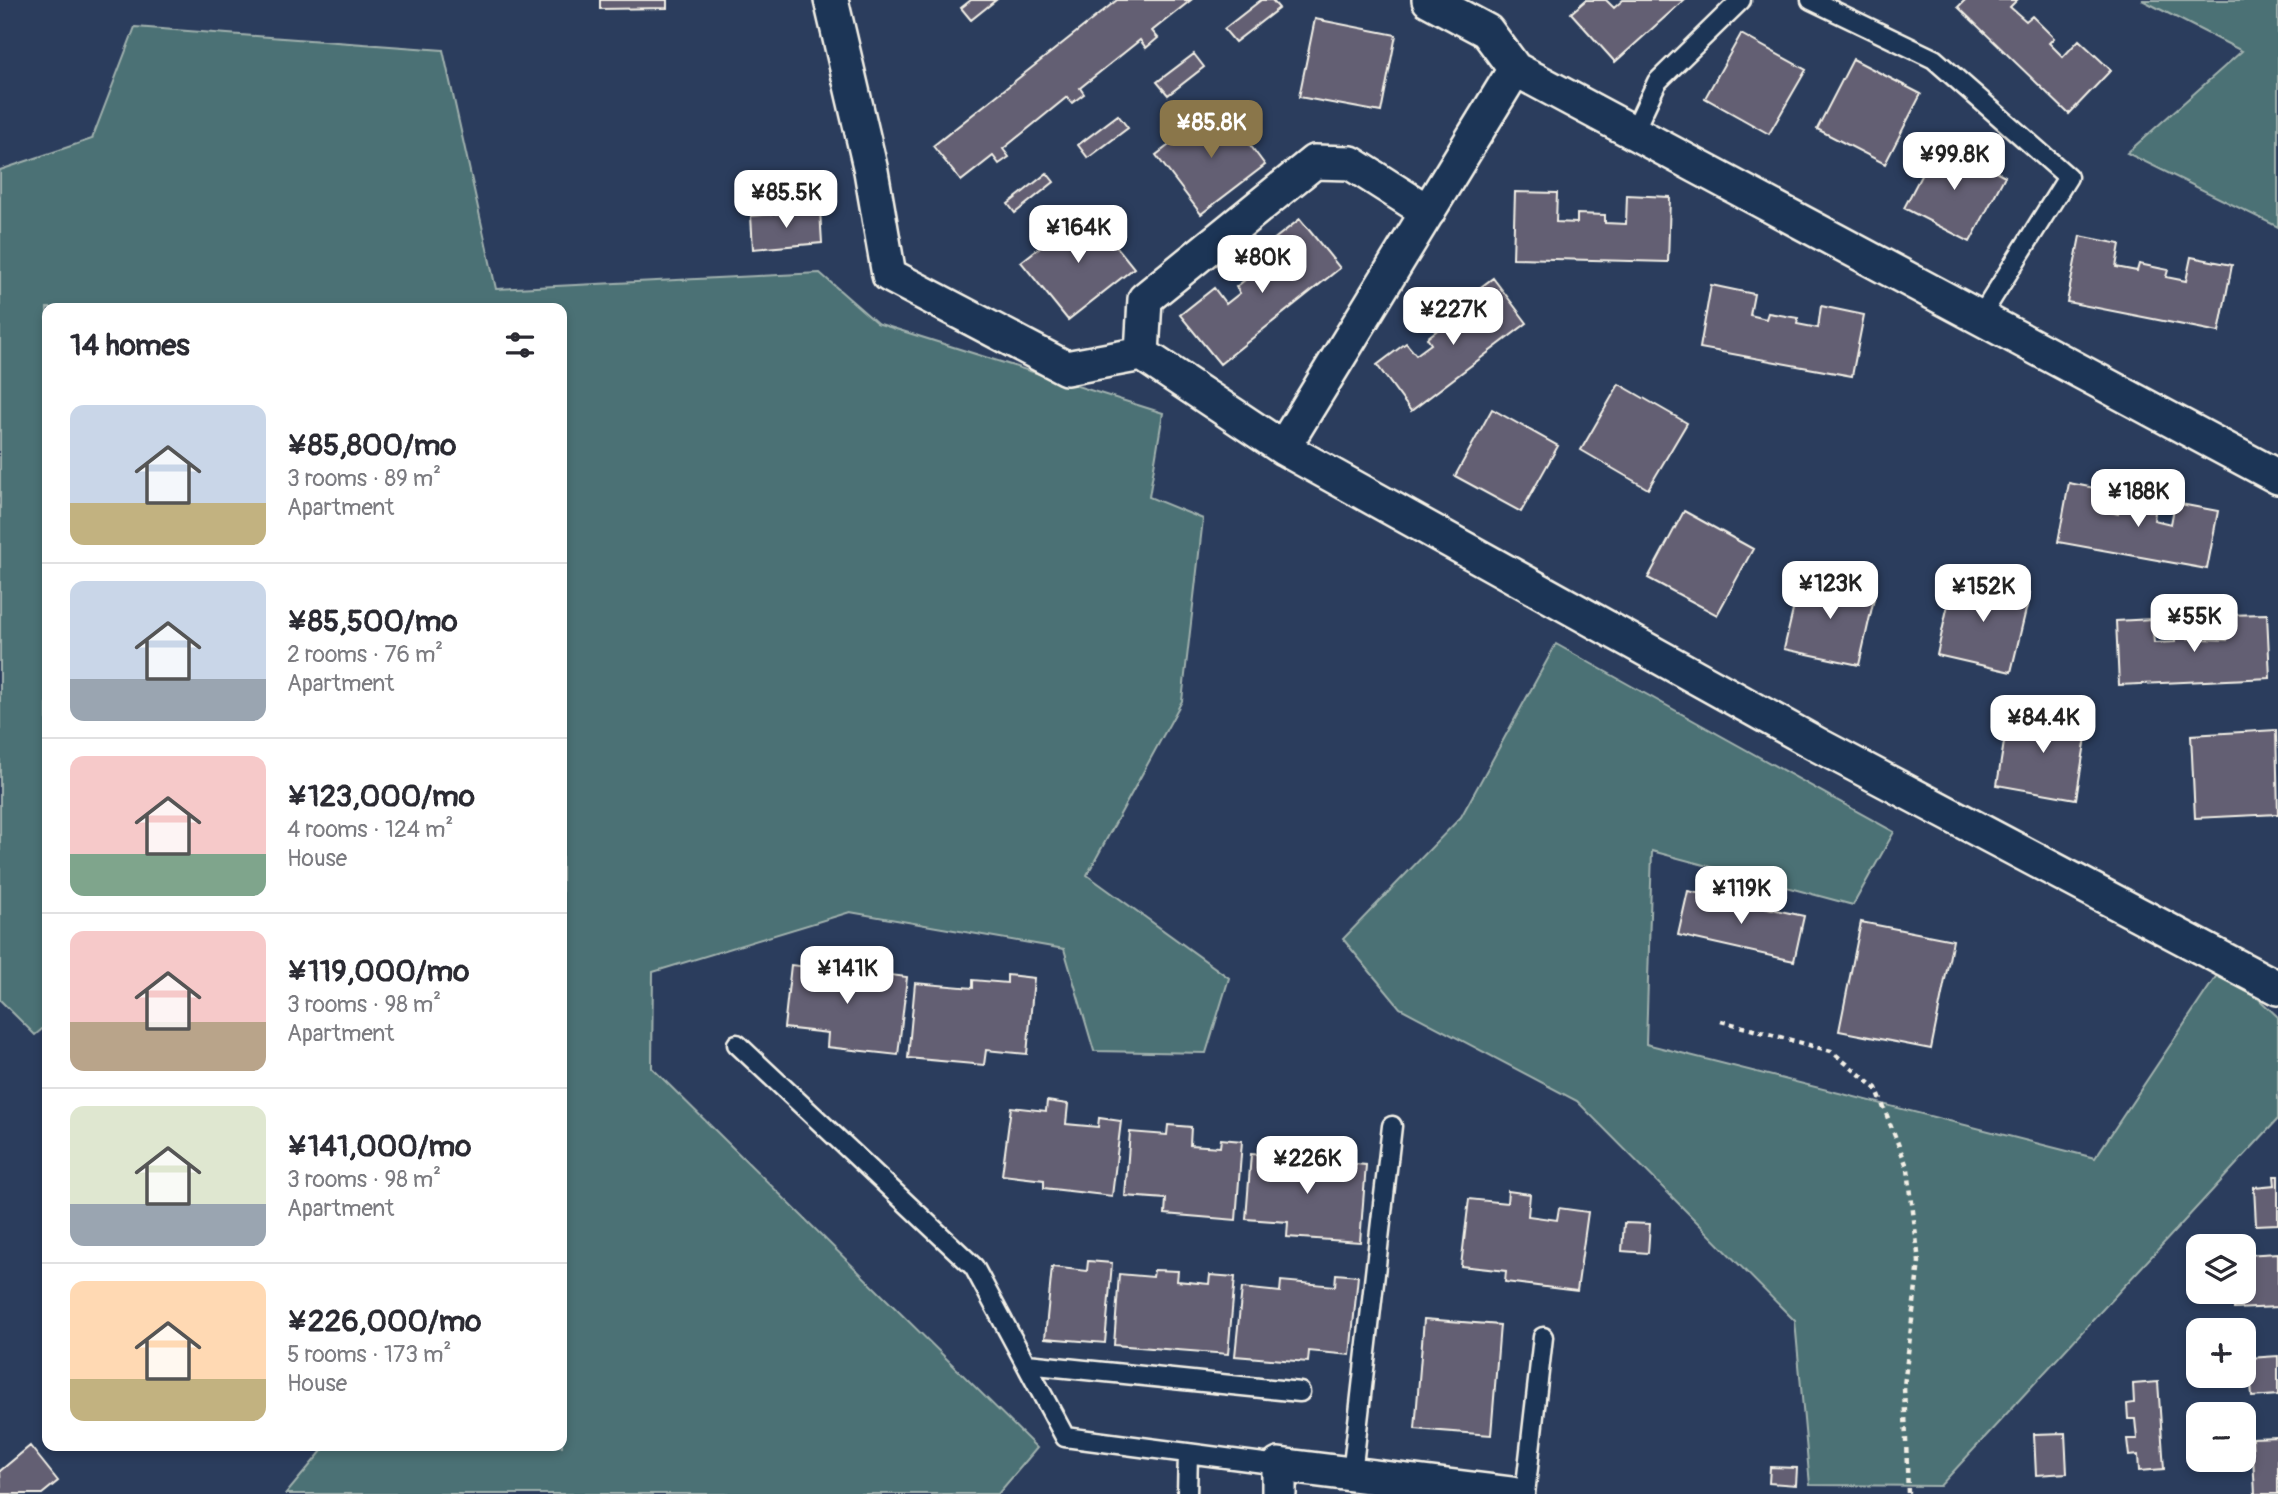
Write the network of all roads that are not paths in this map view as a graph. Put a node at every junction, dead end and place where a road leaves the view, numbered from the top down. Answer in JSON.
{"nodes":[{"id":1,"x":831,"y":0,"type":"edge"},
{"id":2,"x":1429,"y":0,"type":"edge"},
{"id":3,"x":1741,"y":0,"type":"edge"},
{"id":4,"x":1811,"y":0,"type":"edge"},
{"id":5,"x":1515,"y":69,"type":"junction"},
{"id":6,"x":1634,"y":131,"type":"junction"},
{"id":7,"x":1428,"y":212,"type":"junction"},
{"id":8,"x":1981,"y":317,"type":"junction"},
{"id":9,"x":1142,"y":354,"type":"junction"},
{"id":10,"x":1283,"y":448,"type":"junction"},
{"id":11,"x":2278,"y":477,"type":"edge"},
{"id":12,"x":2278,"y":988,"type":"edge"},
{"id":13,"x":737,"y":1044,"type":"dead end"},
{"id":14,"x":1392,"y":1126,"type":"dead end"},
{"id":15,"x":1544,"y":1337,"type":"dead end"},
{"id":16,"x":1027,"y":1364,"type":"junction"},
{"id":17,"x":1300,"y":1392,"type":"dead end"},
{"id":18,"x":1188,"y":1453,"type":"junction"},
{"id":19,"x":1352,"y":1474,"type":"junction"},
{"id":20,"x":1279,"y":1480,"type":"edge"},
{"id":21,"x":1187,"y":1494,"type":"edge"},
{"id":22,"x":1512,"y":1494,"type":"edge"},
{"id":23,"x":1525,"y":1494,"type":"edge"}],
"edges":[{"from":1,"to":9,"type":"street"},
{"from":2,"to":5,"type":"street"},
{"from":3,"to":6,"type":"lane"},
{"from":4,"to":8,"type":"lane"},
{"from":5,"to":6,"type":"street"},
{"from":5,"to":7,"type":"street"},
{"from":6,"to":8,"type":"street"},
{"from":7,"to":9,"type":"street"},
{"from":7,"to":10,"type":"street"},
{"from":8,"to":11,"type":"street"},
{"from":9,"to":10,"type":"street"},
{"from":10,"to":12,"type":"street"},
{"from":13,"to":16,"type":"lane"},
{"from":14,"to":19,"type":"lane"},
{"from":15,"to":23,"type":"lane"},
{"from":16,"to":17,"type":"lane"},
{"from":16,"to":18,"type":"lane"},
{"from":18,"to":20,"type":"lane"},
{"from":18,"to":21,"type":"lane"},
{"from":19,"to":20,"type":"street"},
{"from":19,"to":22,"type":"street"}]}
